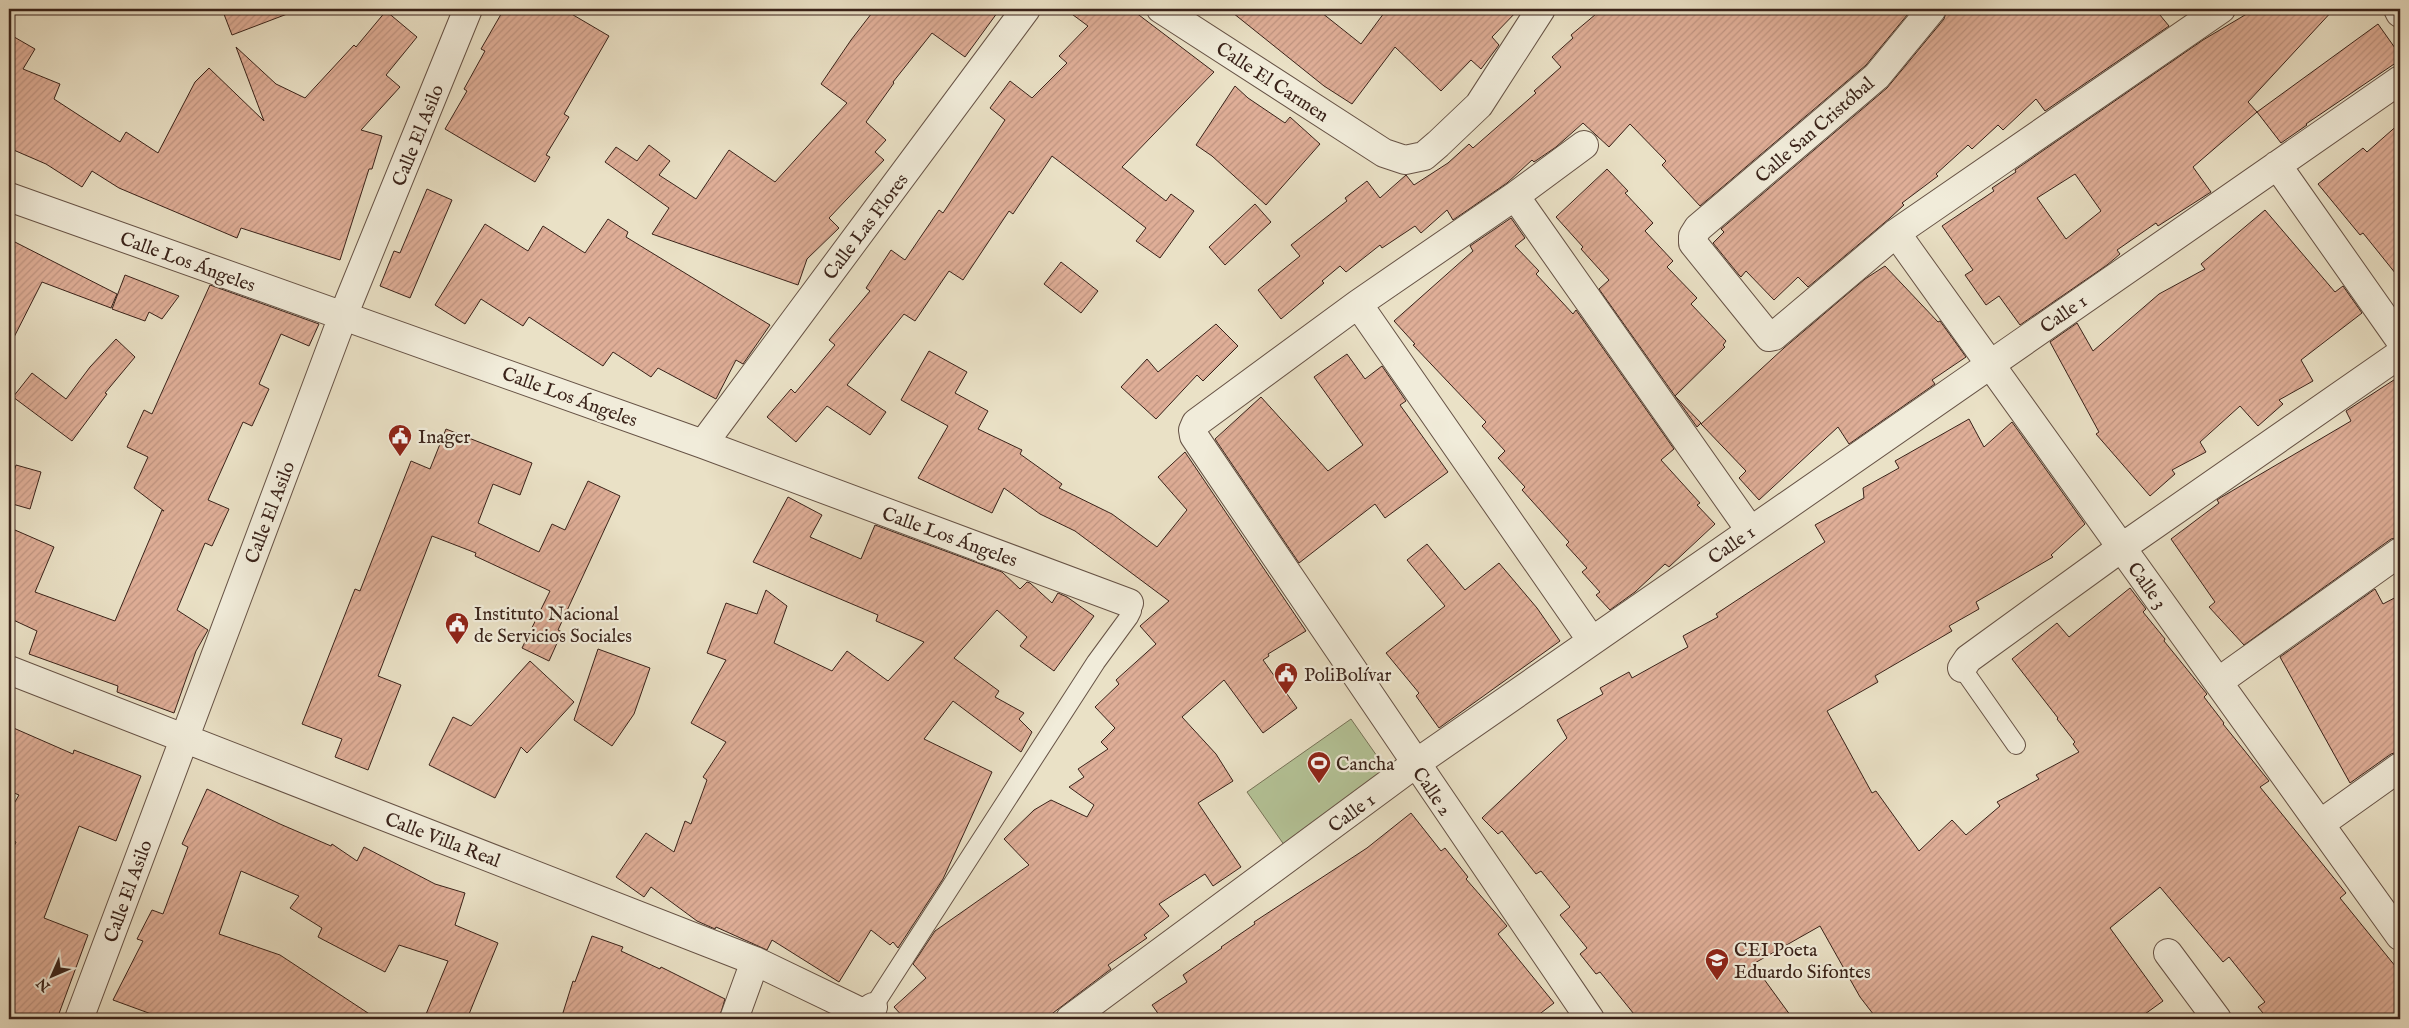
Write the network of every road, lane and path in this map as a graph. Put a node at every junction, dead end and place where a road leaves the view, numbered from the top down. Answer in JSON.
{"nodes":[{"id":1,"x":468,"y":9,"type":"edge"},
{"id":2,"x":1026,"y":9,"type":"edge"},
{"id":3,"x":1161,"y":9,"type":"edge"},
{"id":4,"x":1541,"y":9,"type":"edge"},
{"id":5,"x":1932,"y":9,"type":"edge"},
{"id":6,"x":2221,"y":9,"type":"edge"},
{"id":7,"x":2398,"y":9,"type":"edge"},
{"id":8,"x":2400,"y":13,"type":"edge"},
{"id":9,"x":2400,"y":80,"type":"edge"},
{"id":10,"x":1584,"y":145,"type":"dead end"},
{"id":11,"x":2277,"y":165,"type":"junction"},
{"id":12,"x":1515,"y":196,"type":"junction"},
{"id":13,"x":9,"y":197,"type":"edge"},
{"id":14,"x":1896,"y":233,"type":"junction"},
{"id":15,"x":1358,"y":304,"type":"junction"},
{"id":16,"x":343,"y":316,"type":"junction"},
{"id":17,"x":2400,"y":340,"type":"edge"},
{"id":18,"x":2400,"y":354,"type":"edge"},
{"id":19,"x":1990,"y":364,"type":"junction"},
{"id":20,"x":703,"y":444,"type":"junction"},
{"id":21,"x":1750,"y":530,"type":"junction"},
{"id":22,"x":2121,"y":548,"type":"junction"},
{"id":23,"x":2400,"y":552,"type":"edge"},
{"id":24,"x":1129,"y":603,"type":"joint"},
{"id":25,"x":1592,"y":640,"type":"junction"},
{"id":26,"x":1962,"y":668,"type":"joint"},
{"id":27,"x":9,"y":670,"type":"edge"},
{"id":28,"x":2218,"y":682,"type":"junction"},
{"id":29,"x":184,"y":738,"type":"junction"},
{"id":30,"x":2016,"y":745,"type":"dead end"},
{"id":31,"x":1415,"y":764,"type":"junction"},
{"id":32,"x":2400,"y":767,"type":"edge"},
{"id":33,"x":2320,"y":824,"type":"junction"},
{"id":34,"x":2400,"y":936,"type":"edge"},
{"id":35,"x":2168,"y":953,"type":"dead end"},
{"id":36,"x":755,"y":961,"type":"junction"},
{"id":37,"x":873,"y":1006,"type":"joint"},
{"id":38,"x":79,"y":1019,"type":"edge"},
{"id":39,"x":734,"y":1019,"type":"edge"},
{"id":40,"x":1070,"y":1019,"type":"edge"},
{"id":41,"x":1590,"y":1019,"type":"edge"},
{"id":42,"x":2216,"y":1019,"type":"edge"}],
"edges":[{"from":1,"to":16,"type":"street","name":"Calle El Asilo"},
{"from":2,"to":20,"type":"street","name":"Calle Las Flores"},
{"from":3,"to":4,"type":"street","name":"Calle El Carmen"},
{"from":5,"to":14,"type":"street","name":"Calle San Cristóbal"},
{"from":6,"to":14,"type":"street"},
{"from":7,"to":8,"type":"street"},
{"from":9,"to":11,"type":"street","name":"Calle 1"},
{"from":10,"to":12,"type":"street"},
{"from":11,"to":17,"type":"street"},
{"from":11,"to":19,"type":"street","name":"Calle 1"},
{"from":12,"to":15,"type":"street"},
{"from":12,"to":21,"type":"street"},
{"from":13,"to":16,"type":"street","name":"Calle Los Ángeles"},
{"from":14,"to":19,"type":"street","name":"Calle 3"},
{"from":15,"to":25,"type":"street"},
{"from":15,"to":31,"type":"street","name":"Calle 2"},
{"from":16,"to":20,"type":"street","name":"Calle Los Ángeles"},
{"from":16,"to":29,"type":"street","name":"Calle El Asilo"},
{"from":18,"to":22,"type":"street"},
{"from":19,"to":21,"type":"street","name":"Calle 1"},
{"from":19,"to":22,"type":"street","name":"Calle 3"},
{"from":20,"to":24,"type":"street","name":"Calle Los Ángeles"},
{"from":21,"to":25,"type":"street","name":"Calle 1"},
{"from":22,"to":26,"type":"street"},
{"from":22,"to":28,"type":"street","name":"Calle 3"},
{"from":23,"to":28,"type":"street"},
{"from":24,"to":37,"type":"lane"},
{"from":25,"to":31,"type":"street","name":"Calle 1"},
{"from":26,"to":30,"type":"lane"},
{"from":27,"to":29,"type":"street","name":"Calle Villa Real"},
{"from":28,"to":33,"type":"street","name":"Calle 3"},
{"from":29,"to":36,"type":"street","name":"Calle Villa Real"},
{"from":29,"to":38,"type":"street","name":"Calle El Asilo"},
{"from":31,"to":40,"type":"street","name":"Calle 1"},
{"from":31,"to":41,"type":"street","name":"Calle 2"},
{"from":32,"to":33,"type":"street"},
{"from":33,"to":34,"type":"street","name":"Calle 3"},
{"from":35,"to":42,"type":"street"},
{"from":36,"to":37,"type":"street","name":"Calle Villa Real"},
{"from":36,"to":39,"type":"street"}]}
